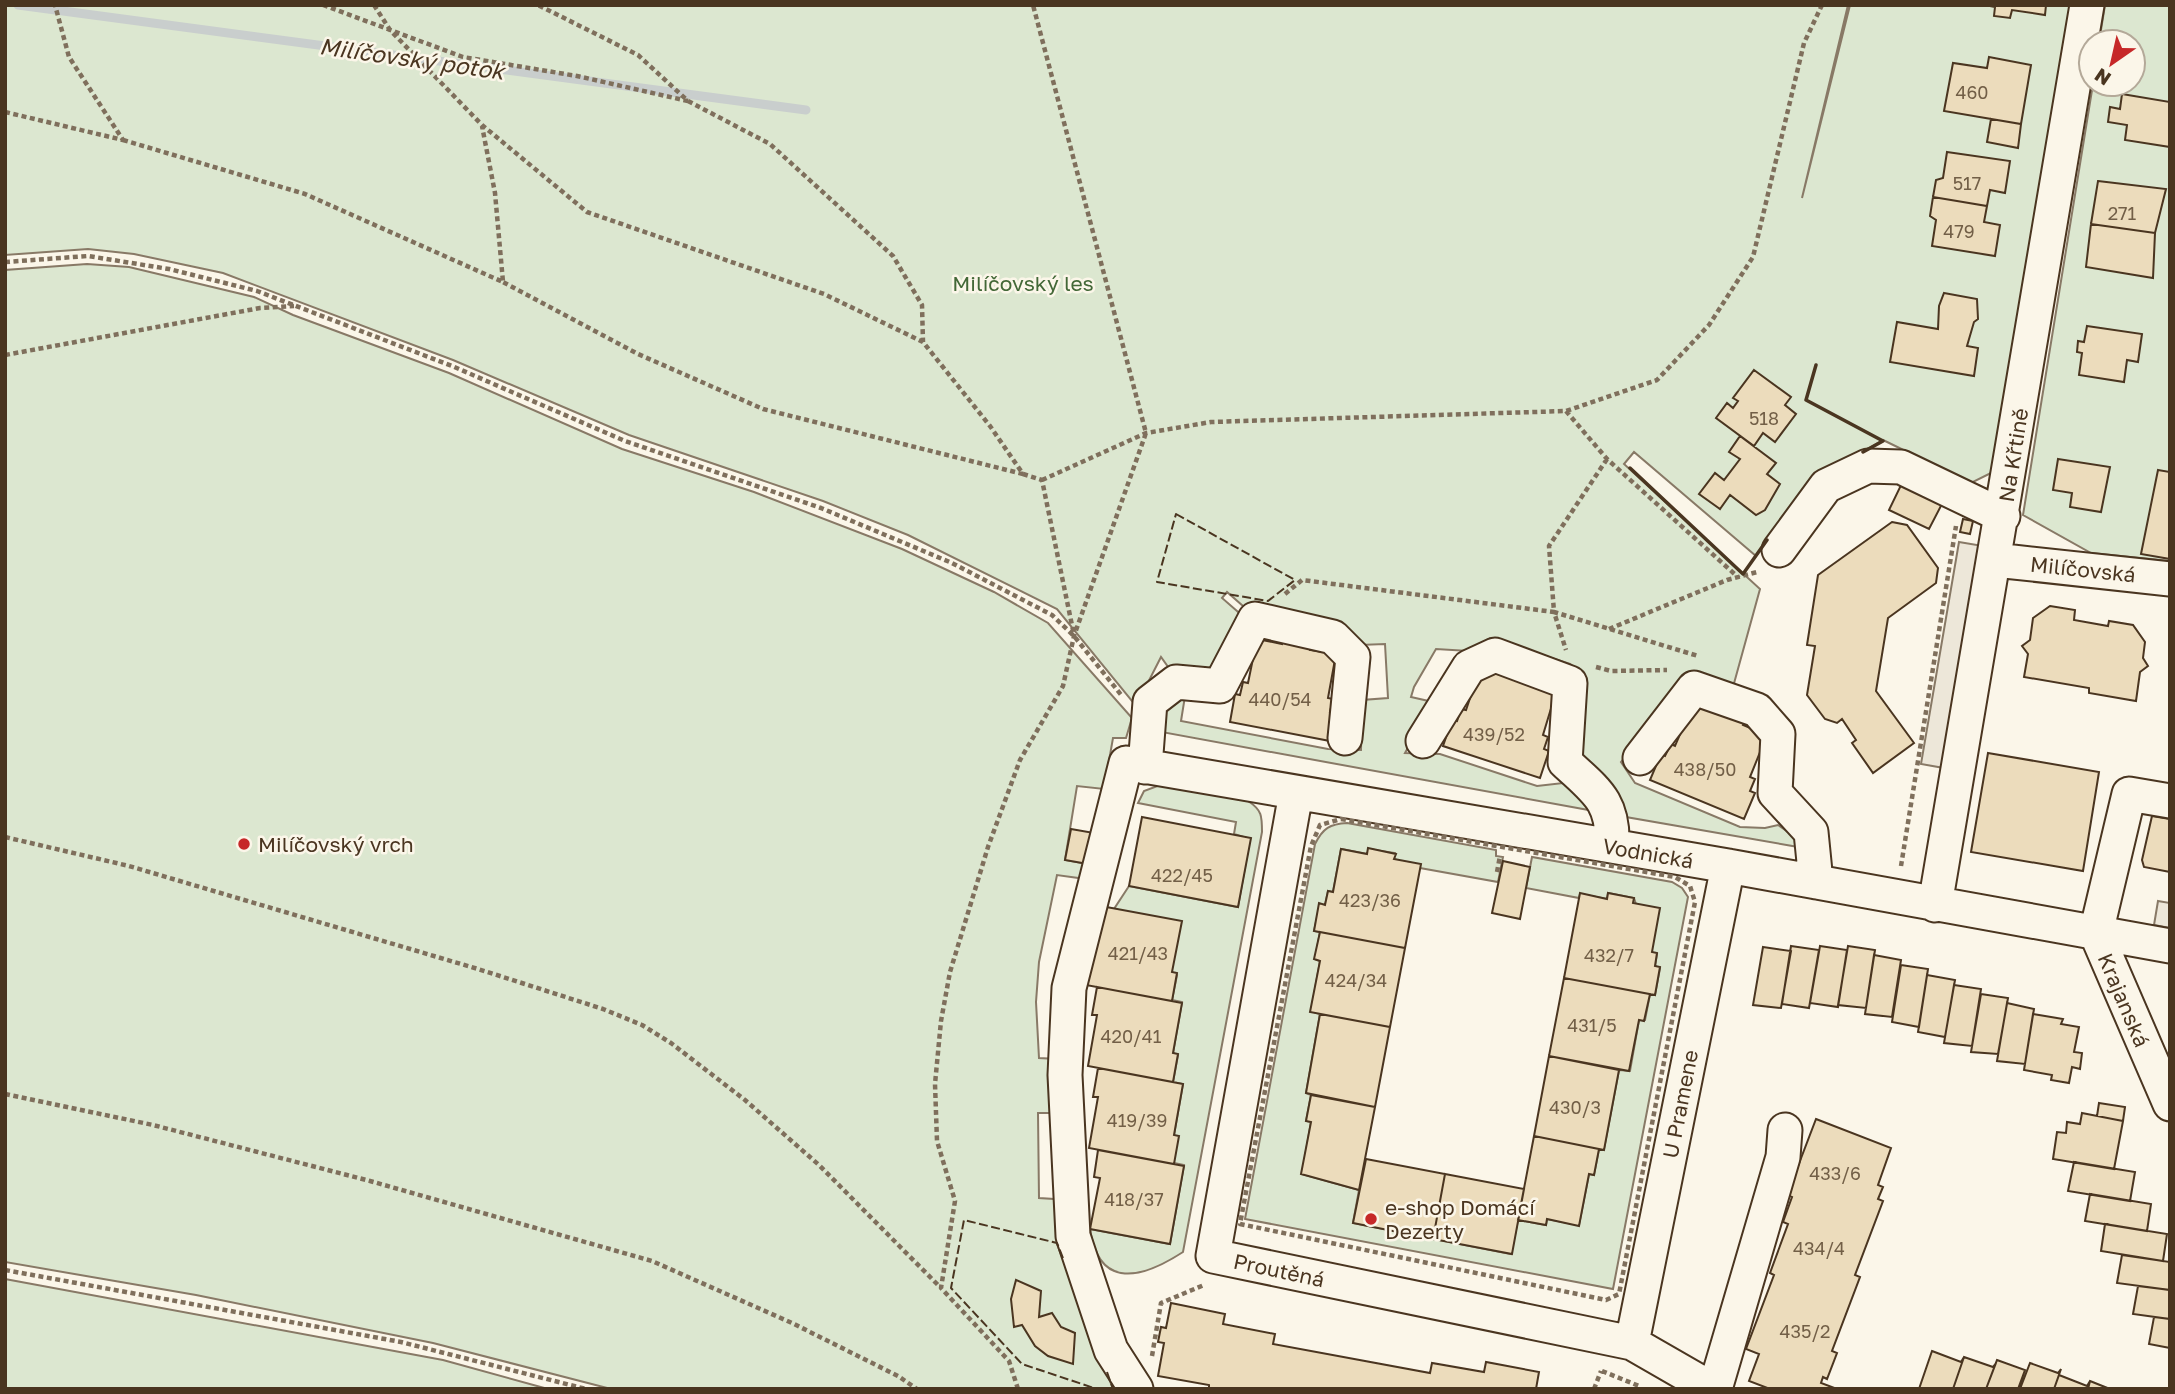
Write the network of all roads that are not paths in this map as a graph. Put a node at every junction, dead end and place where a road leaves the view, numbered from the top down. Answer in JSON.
{"nodes":[{"id":1,"x":2087,"y":5,"type":"edge"},
{"id":2,"x":2003,"y":516,"type":"junction"},
{"id":3,"x":1779,"y":550,"type":"dead end"},
{"id":4,"x":1995,"y":559,"type":"junction"},
{"id":5,"x":2170,"y":579,"type":"edge"},
{"id":6,"x":1345,"y":738,"type":"dead end"},
{"id":7,"x":1423,"y":741,"type":"dead end"},
{"id":8,"x":1640,"y":758,"type":"dead end"},
{"id":9,"x":1135,"y":765,"type":"junction"},
{"id":10,"x":1296,"y":793,"type":"junction"},
{"id":11,"x":2170,"y":801,"type":"edge"},
{"id":12,"x":1612,"y":846,"type":"junction"},
{"id":13,"x":1728,"y":866,"type":"junction"},
{"id":14,"x":1816,"y":882,"type":"junction"},
{"id":15,"x":1935,"y":905,"type":"junction"},
{"id":16,"x":2096,"y":933,"type":"junction"},
{"id":17,"x":2170,"y":946,"type":"edge"},
{"id":18,"x":2170,"y":1104,"type":"edge"},
{"id":19,"x":1785,"y":1130,"type":"dead end"},
{"id":20,"x":1632,"y":1342,"type":"junction"},
{"id":21,"x":1143,"y":1377,"type":"edge"},
{"id":22,"x":1714,"y":1389,"type":"edge"}],
"edges":[{"from":1,"to":2,"type":"street","name":"Na Křtině"},
{"from":2,"to":3,"type":"street"},
{"from":2,"to":4,"type":"street","name":"Na Křtině"},
{"from":4,"to":5,"type":"street","name":"Milíčovská"},
{"from":4,"to":15,"type":"street","name":"Na Křtině"},
{"from":6,"to":9,"type":"street"},
{"from":7,"to":12,"type":"street"},
{"from":8,"to":14,"type":"street"},
{"from":9,"to":10,"type":"street","name":"Vodnická"},
{"from":9,"to":21,"type":"street"},
{"from":10,"to":12,"type":"street","name":"Vodnická"},
{"from":10,"to":20,"type":"street","name":"Proutěná"},
{"from":11,"to":16,"type":"street"},
{"from":12,"to":13,"type":"street","name":"Vodnická"},
{"from":13,"to":14,"type":"street","name":"Vodnická"},
{"from":13,"to":20,"type":"street","name":"U Pramene"},
{"from":14,"to":15,"type":"street","name":"Vodnická"},
{"from":15,"to":16,"type":"street","name":"Vodnická"},
{"from":16,"to":17,"type":"street","name":"Vodnická"},
{"from":16,"to":18,"type":"street","name":"Krajanská"},
{"from":19,"to":22,"type":"street"},
{"from":20,"to":22,"type":"street","name":"Proutěná"}]}
